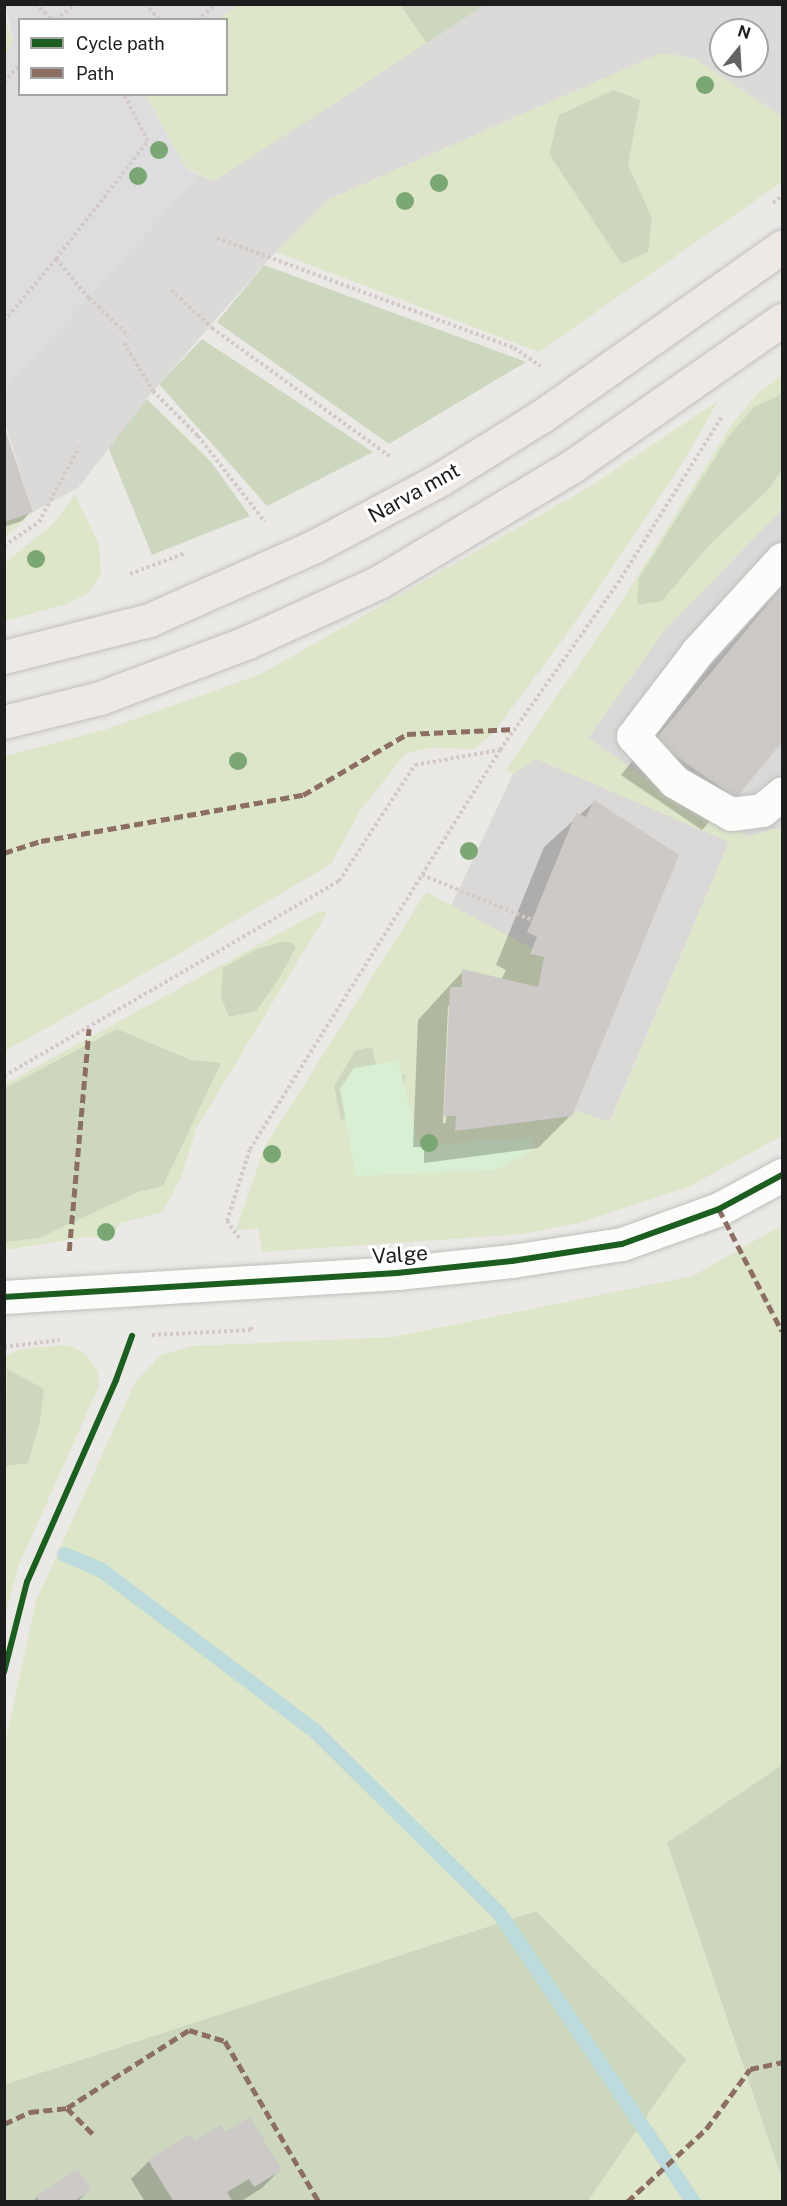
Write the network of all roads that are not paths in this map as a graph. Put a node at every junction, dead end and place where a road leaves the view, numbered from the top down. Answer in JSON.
{"nodes":[{"id":1,"x":783,"y":247,"type":"edge"},
{"id":2,"x":783,"y":320,"type":"edge"},
{"id":3,"x":783,"y":559,"type":"edge"},
{"id":4,"x":4,"y":657,"type":"edge"},
{"id":5,"x":4,"y":722,"type":"edge"},
{"id":6,"x":783,"y":793,"type":"edge"},
{"id":7,"x":783,"y":1175,"type":"edge"},
{"id":8,"x":4,"y":1297,"type":"edge"}],
"edges":[{"from":1,"to":4,"type":"main road","name":"Narva mnt"},
{"from":2,"to":5,"type":"main road"},
{"from":3,"to":6,"type":"street"},
{"from":7,"to":8,"type":"street","name":"Valge"}]}
